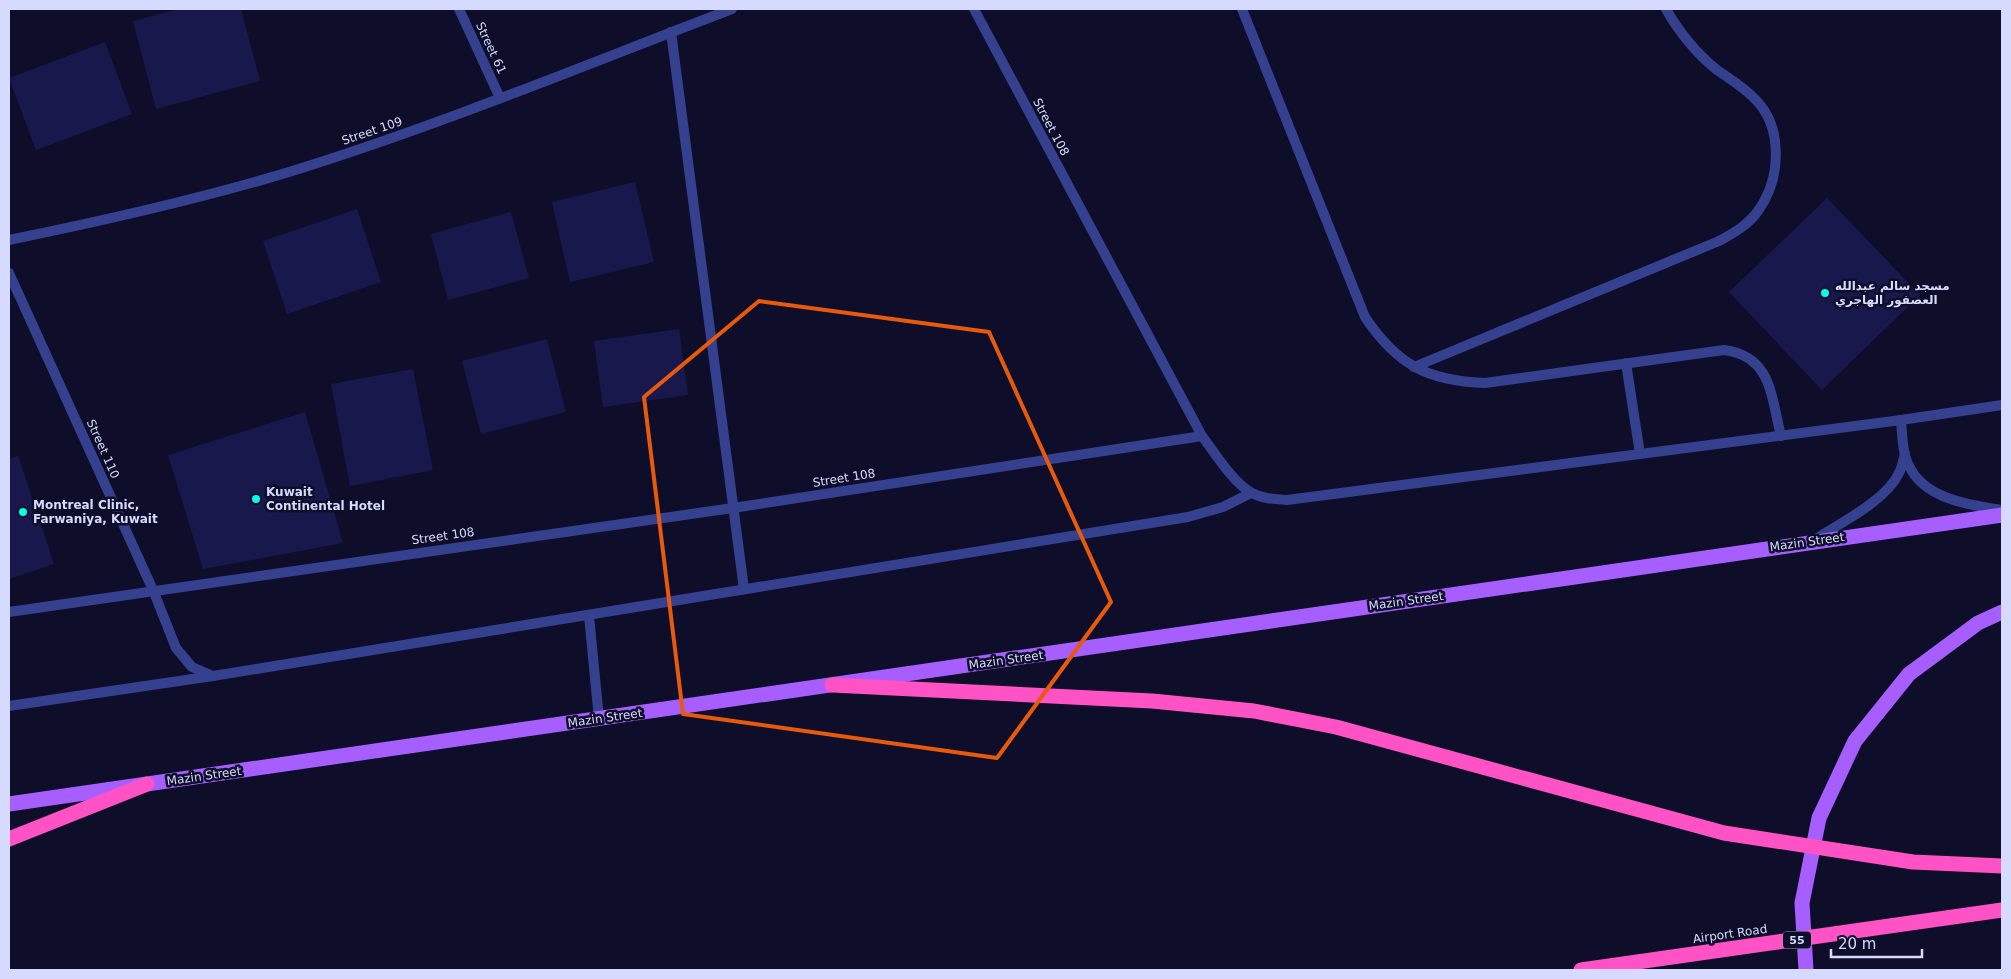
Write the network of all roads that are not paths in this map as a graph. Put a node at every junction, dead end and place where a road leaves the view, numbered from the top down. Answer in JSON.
{"nodes":[{"id":1,"x":459,"y":9,"type":"edge"},
{"id":2,"x":732,"y":9,"type":"edge"},
{"id":3,"x":974,"y":9,"type":"edge"},
{"id":4,"x":1242,"y":9,"type":"edge"},
{"id":5,"x":1666,"y":9,"type":"edge"},
{"id":6,"x":671,"y":32,"type":"junction"},
{"id":7,"x":500,"y":98,"type":"junction"},
{"id":8,"x":9,"y":240,"type":"edge"},
{"id":9,"x":9,"y":272,"type":"edge"},
{"id":10,"x":1626,"y":364,"type":"junction"},
{"id":11,"x":1414,"y":367,"type":"junction"},
{"id":12,"x":2002,"y":405,"type":"edge"},
{"id":13,"x":1901,"y":420,"type":"junction"},
{"id":14,"x":1202,"y":436,"type":"junction"},
{"id":15,"x":1781,"y":436,"type":"junction"},
{"id":16,"x":1640,"y":454,"type":"junction"},
{"id":17,"x":1905,"y":454,"type":"junction"},
{"id":18,"x":1251,"y":493,"type":"junction"},
{"id":19,"x":734,"y":508,"type":"junction"},
{"id":20,"x":2002,"y":510,"type":"edge"},
{"id":21,"x":2002,"y":515,"type":"edge"},
{"id":22,"x":1813,"y":542,"type":"junction"},
{"id":23,"x":153,"y":590,"type":"junction"},
{"id":24,"x":744,"y":590,"type":"junction"},
{"id":25,"x":9,"y":612,"type":"edge"},
{"id":26,"x":2002,"y":612,"type":"edge"},
{"id":27,"x":589,"y":616,"type":"junction"},
{"id":28,"x":213,"y":676,"type":"junction"},
{"id":29,"x":832,"y":685,"type":"junction"},
{"id":30,"x":9,"y":706,"type":"edge"},
{"id":31,"x":599,"y":719,"type":"junction"},
{"id":32,"x":147,"y":784,"type":"junction"},
{"id":33,"x":9,"y":804,"type":"edge"},
{"id":34,"x":9,"y":839,"type":"edge"},
{"id":35,"x":2002,"y":866,"type":"edge"},
{"id":36,"x":2002,"y":910,"type":"edge"},
{"id":37,"x":1581,"y":970,"type":"edge"},
{"id":38,"x":1806,"y":970,"type":"edge"}],
"edges":[{"from":1,"to":7,"type":"street","name":"Street 61"},
{"from":2,"to":6,"type":"street","name":"Street 109"},
{"from":3,"to":14,"type":"street","name":"Street 108"},
{"from":4,"to":11,"type":"street"},
{"from":5,"to":11,"type":"street"},
{"from":6,"to":7,"type":"street","name":"Street 109"},
{"from":6,"to":19,"type":"street"},
{"from":7,"to":8,"type":"street","name":"Street 109"},
{"from":9,"to":23,"type":"street","name":"Street 110"},
{"from":10,"to":11,"type":"street"},
{"from":10,"to":15,"type":"street"},
{"from":10,"to":16,"type":"street"},
{"from":12,"to":13,"type":"street"},
{"from":13,"to":15,"type":"street"},
{"from":13,"to":17,"type":"street"},
{"from":14,"to":18,"type":"street"},
{"from":14,"to":19,"type":"street","name":"Street 108"},
{"from":15,"to":16,"type":"street"},
{"from":16,"to":18,"type":"street"},
{"from":17,"to":20,"type":"street"},
{"from":17,"to":22,"type":"street"},
{"from":18,"to":24,"type":"street"},
{"from":19,"to":23,"type":"street","name":"Street 108"},
{"from":19,"to":24,"type":"street"},
{"from":21,"to":22,"type":"main road","name":"Mazin Street"},
{"from":22,"to":29,"type":"main road","name":"Mazin Street"},
{"from":23,"to":25,"type":"street","name":"Street 108"},
{"from":23,"to":28,"type":"street","name":"Street 110"},
{"from":24,"to":27,"type":"street"},
{"from":26,"to":38,"type":"main road"},
{"from":27,"to":28,"type":"street"},
{"from":27,"to":31,"type":"street"},
{"from":28,"to":30,"type":"street"},
{"from":29,"to":31,"type":"main road","name":"Mazin Street"},
{"from":29,"to":35,"type":"highway"},
{"from":31,"to":32,"type":"main road","name":"Mazin Street"},
{"from":32,"to":33,"type":"main road","name":"Mazin Street"},
{"from":32,"to":34,"type":"highway"},
{"from":36,"to":37,"type":"highway","name":"Airport Road","number":"55"}]}
